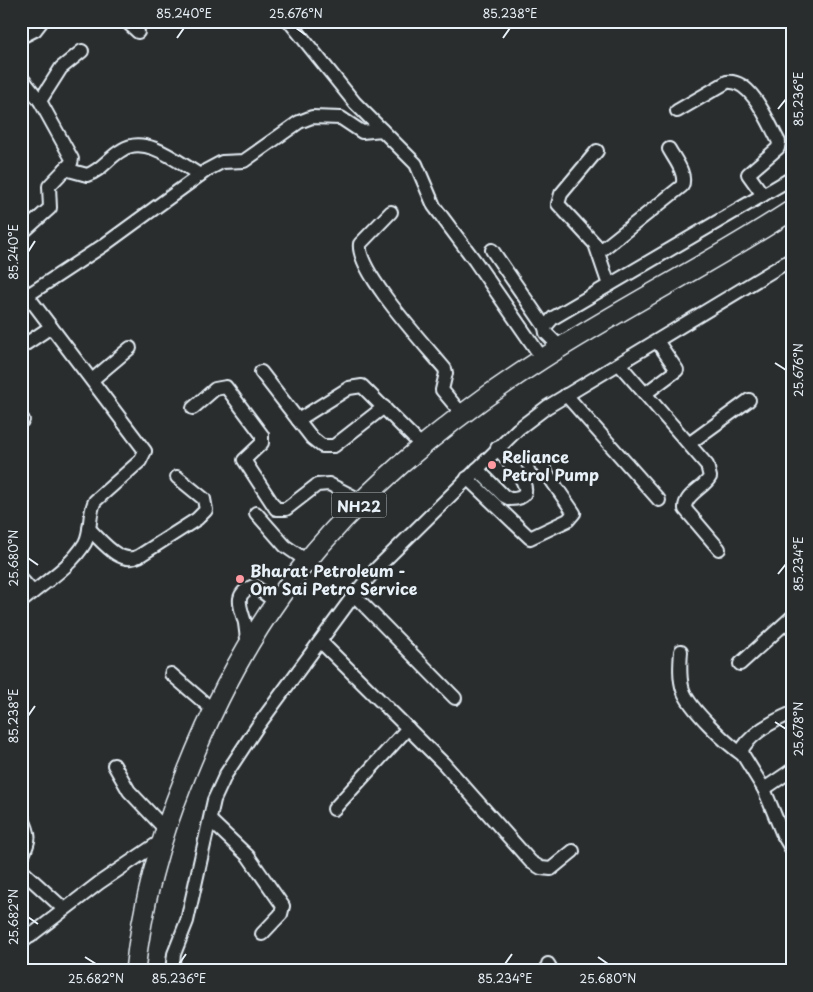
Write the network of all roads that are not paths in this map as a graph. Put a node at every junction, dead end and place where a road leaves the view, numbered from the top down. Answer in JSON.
{"nodes":[{"id":1,"x":42,"y":21,"type":"edge"},
{"id":2,"x":289,"y":21,"type":"edge"},
{"id":3,"x":21,"y":37,"type":"edge"},
{"id":4,"x":82,"y":51,"type":"dead end"},
{"id":5,"x":21,"y":77,"type":"edge"},
{"id":6,"x":40,"y":101,"type":"junction"},
{"id":7,"x":677,"y":111,"type":"dead end"},
{"id":8,"x":382,"y":130,"type":"junction"},
{"id":9,"x":669,"y":149,"type":"dead end"},
{"id":10,"x":597,"y":151,"type":"dead end"},
{"id":11,"x":65,"y":169,"type":"junction"},
{"id":12,"x":200,"y":174,"type":"junction"},
{"id":13,"x":792,"y":178,"type":"edge"},
{"id":14,"x":763,"y":195,"type":"junction"},
{"id":15,"x":792,"y":210,"type":"edge"},
{"id":16,"x":391,"y":212,"type":"dead end"},
{"id":17,"x":792,"y":223,"type":"edge"},
{"id":18,"x":21,"y":234,"type":"edge"},
{"id":19,"x":492,"y":250,"type":"dead end"},
{"id":20,"x":600,"y":252,"type":"junction"},
{"id":21,"x":792,"y":259,"type":"edge"},
{"id":22,"x":609,"y":285,"type":"junction"},
{"id":23,"x":24,"y":291,"type":"edge"},
{"id":24,"x":52,"y":327,"type":"junction"},
{"id":25,"x":545,"y":327,"type":"junction"},
{"id":26,"x":657,"y":341,"type":"junction"},
{"id":27,"x":21,"y":347,"type":"edge"},
{"id":28,"x":130,"y":348,"type":"dead end"},
{"id":29,"x":561,"y":348,"type":"junction"},
{"id":30,"x":542,"y":358,"type":"junction"},
{"id":31,"x":619,"y":364,"type":"junction"},
{"id":32,"x":261,"y":372,"type":"dead end"},
{"id":33,"x":92,"y":380,"type":"junction"},
{"id":34,"x":646,"y":393,"type":"junction"},
{"id":35,"x":566,"y":395,"type":"junction"},
{"id":36,"x":749,"y":400,"type":"dead end"},
{"id":37,"x":384,"y":407,"type":"junction"},
{"id":38,"x":193,"y":408,"type":"dead end"},
{"id":39,"x":462,"y":414,"type":"junction"},
{"id":40,"x":298,"y":420,"type":"junction"},
{"id":41,"x":690,"y":443,"type":"junction"},
{"id":42,"x":423,"y":447,"type":"junction"},
{"id":43,"x":498,"y":448,"type":"junction"},
{"id":44,"x":541,"y":465,"type":"dead end"},
{"id":45,"x":476,"y":469,"type":"junction"},
{"id":46,"x":177,"y":477,"type":"dead end"},
{"id":47,"x":467,"y":478,"type":"junction"},
{"id":48,"x":659,"y":500,"type":"dead end"},
{"id":49,"x":362,"y":501,"type":"junction"},
{"id":50,"x":256,"y":513,"type":"dead end"},
{"id":51,"x":89,"y":529,"type":"junction"},
{"id":52,"x":719,"y":549,"type":"dead end"},
{"id":53,"x":307,"y":561,"type":"junction"},
{"id":54,"x":21,"y":579,"type":"edge"},
{"id":55,"x":33,"y":592,"type":"junction"},
{"id":56,"x":354,"y":595,"type":"junction"},
{"id":57,"x":279,"y":597,"type":"junction"},
{"id":58,"x":21,"y":602,"type":"edge"},
{"id":59,"x":792,"y":617,"type":"edge"},
{"id":60,"x":321,"y":642,"type":"junction"},
{"id":61,"x":248,"y":647,"type":"junction"},
{"id":62,"x":681,"y":651,"type":"dead end"},
{"id":63,"x":740,"y":664,"type":"dead end"},
{"id":64,"x":171,"y":674,"type":"dead end"},
{"id":65,"x":455,"y":698,"type":"dead end"},
{"id":66,"x":213,"y":710,"type":"junction"},
{"id":67,"x":792,"y":713,"type":"edge"},
{"id":68,"x":408,"y":728,"type":"junction"},
{"id":69,"x":743,"y":755,"type":"junction"},
{"id":70,"x":114,"y":765,"type":"dead end"},
{"id":71,"x":792,"y":770,"type":"edge"},
{"id":72,"x":764,"y":789,"type":"junction"},
{"id":73,"x":334,"y":809,"type":"dead end"},
{"id":74,"x":21,"y":815,"type":"edge"},
{"id":75,"x":210,"y":820,"type":"junction"},
{"id":76,"x":163,"y":835,"type":"junction"},
{"id":77,"x":792,"y":850,"type":"edge"},
{"id":78,"x":573,"y":851,"type":"dead end"},
{"id":79,"x":21,"y":859,"type":"edge"},
{"id":80,"x":21,"y":870,"type":"edge"},
{"id":81,"x":64,"y":909,"type":"junction"},
{"id":82,"x":21,"y":926,"type":"edge"},
{"id":83,"x":262,"y":934,"type":"dead end"},
{"id":84,"x":26,"y":939,"type":"edge"},
{"id":85,"x":135,"y":971,"type":"edge"},
{"id":86,"x":147,"y":971,"type":"edge"},
{"id":87,"x":172,"y":971,"type":"edge"}],
"edges":[{"from":1,"to":3,"type":"street"},
{"from":2,"to":8,"type":"street"},
{"from":4,"to":6,"type":"street"},
{"from":5,"to":6,"type":"street"},
{"from":6,"to":11,"type":"street"},
{"from":7,"to":14,"type":"street"},
{"from":8,"to":12,"type":"street"},
{"from":8,"to":30,"type":"street"},
{"from":9,"to":20,"type":"street"},
{"from":10,"to":20,"type":"street"},
{"from":11,"to":12,"type":"street"},
{"from":11,"to":18,"type":"street"},
{"from":12,"to":23,"type":"street"},
{"from":13,"to":14,"type":"street"},
{"from":14,"to":22,"type":"street"},
{"from":15,"to":29,"type":"highway","number":"NH22"},
{"from":16,"to":39,"type":"street"},
{"from":17,"to":86,"type":"highway","number":"NH22"},
{"from":19,"to":25,"type":"street"},
{"from":20,"to":22,"type":"street"},
{"from":21,"to":26,"type":"street"},
{"from":22,"to":25,"type":"street"},
{"from":23,"to":24,"type":"street"},
{"from":24,"to":27,"type":"street"},
{"from":24,"to":33,"type":"street"},
{"from":25,"to":29,"type":"street"},
{"from":26,"to":31,"type":"street"},
{"from":26,"to":34,"type":"street"},
{"from":28,"to":33,"type":"street"},
{"from":29,"to":30,"type":"highway","number":"NH22"},
{"from":30,"to":39,"type":"highway","number":"NH22"},
{"from":31,"to":34,"type":"street"},
{"from":31,"to":35,"type":"street"},
{"from":32,"to":40,"type":"street"},
{"from":33,"to":51,"type":"street"},
{"from":34,"to":41,"type":"street"},
{"from":35,"to":43,"type":"street"},
{"from":35,"to":48,"type":"street"},
{"from":36,"to":41,"type":"street"},
{"from":37,"to":40,"type":"street"},
{"from":37,"to":40,"type":"street"},
{"from":37,"to":42,"type":"street"},
{"from":38,"to":49,"type":"street"},
{"from":39,"to":42,"type":"highway","number":"NH22"},
{"from":41,"to":52,"type":"street"},
{"from":42,"to":49,"type":"highway","number":"NH22"},
{"from":43,"to":45,"type":"street"},
{"from":43,"to":45,"type":"street"},
{"from":44,"to":47,"type":"street"},
{"from":45,"to":47,"type":"street"},
{"from":46,"to":51,"type":"street"},
{"from":47,"to":56,"type":"street"},
{"from":49,"to":53,"type":"highway","number":"NH22"},
{"from":50,"to":53,"type":"street"},
{"from":51,"to":55,"type":"street"},
{"from":53,"to":57,"type":"highway","number":"NH22"},
{"from":54,"to":55,"type":"street"},
{"from":55,"to":58,"type":"street"},
{"from":56,"to":60,"type":"street"},
{"from":56,"to":65,"type":"street"},
{"from":57,"to":61,"type":"highway","number":"NH22"},
{"from":57,"to":61,"type":"street"},
{"from":59,"to":63,"type":"street"},
{"from":60,"to":68,"type":"street"},
{"from":60,"to":75,"type":"street"},
{"from":61,"to":66,"type":"highway","number":"NH22"},
{"from":62,"to":69,"type":"street"},
{"from":64,"to":66,"type":"street"},
{"from":66,"to":76,"type":"highway","number":"NH22"},
{"from":67,"to":69,"type":"street"},
{"from":68,"to":73,"type":"street"},
{"from":68,"to":78,"type":"street"},
{"from":69,"to":72,"type":"street"},
{"from":70,"to":76,"type":"street"},
{"from":71,"to":72,"type":"street"},
{"from":72,"to":77,"type":"street"},
{"from":74,"to":79,"type":"street"},
{"from":75,"to":83,"type":"street"},
{"from":75,"to":87,"type":"street"},
{"from":76,"to":81,"type":"street"},
{"from":76,"to":85,"type":"highway","number":"NH22"},
{"from":80,"to":81,"type":"street"},
{"from":81,"to":84,"type":"street"},
{"from":82,"to":84,"type":"street"}]}
